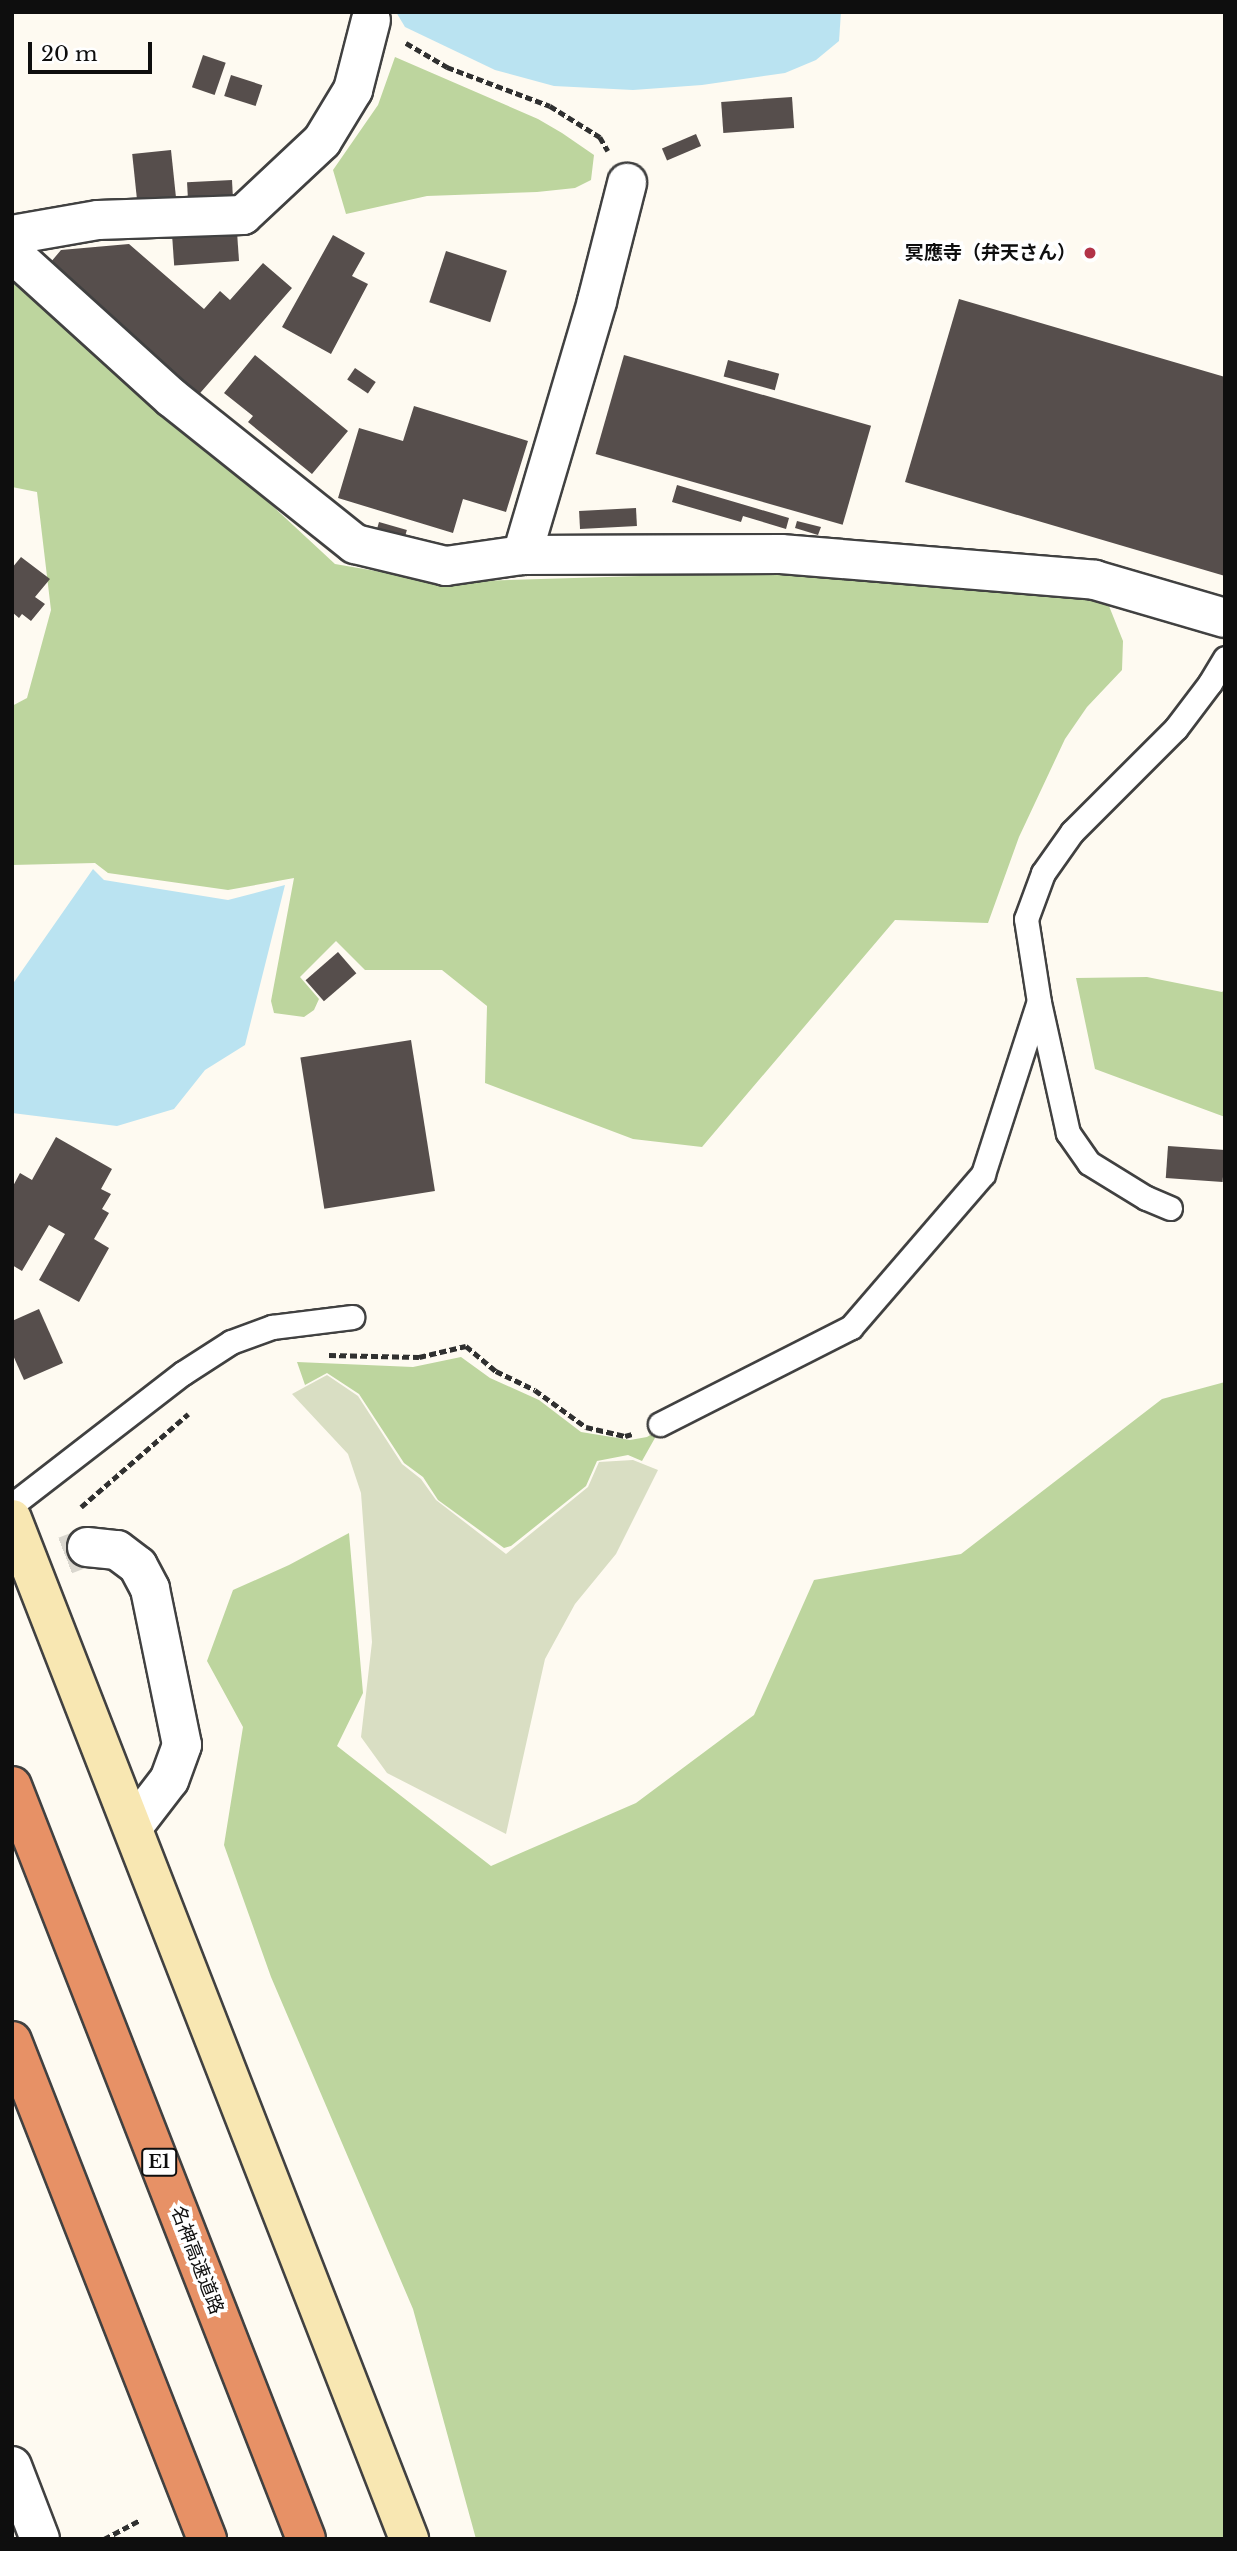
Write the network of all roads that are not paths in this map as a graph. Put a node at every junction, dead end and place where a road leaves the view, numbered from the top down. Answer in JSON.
{"nodes":[{"id":1,"x":371,"y":20,"type":"road end"},
{"id":2,"x":627,"y":183,"type":"road end"},
{"id":3,"x":12,"y":235,"type":"edge"},
{"id":4,"x":12,"y":253,"type":"edge"},
{"id":5,"x":522,"y":555,"type":"junction"},
{"id":6,"x":1225,"y":618,"type":"edge"},
{"id":7,"x":1225,"y":658,"type":"edge"},
{"id":8,"x":1039,"y":1002,"type":"junction"},
{"id":9,"x":1170,"y":1208,"type":"dead end"},
{"id":10,"x":352,"y":1317,"type":"dead end"},
{"id":11,"x":660,"y":1424,"type":"road end"},
{"id":12,"x":12,"y":1505,"type":"edge"},
{"id":13,"x":12,"y":1520,"type":"edge"},
{"id":14,"x":82,"y":1531,"type":"road end"},
{"id":15,"x":12,"y":1786,"type":"edge"},
{"id":16,"x":133,"y":1827,"type":"junction"},
{"id":17,"x":12,"y":2041,"type":"edge"},
{"id":18,"x":12,"y":2466,"type":"edge"},
{"id":19,"x":40,"y":2539,"type":"edge"},
{"id":20,"x":207,"y":2539,"type":"edge"},
{"id":21,"x":306,"y":2539,"type":"edge"},
{"id":22,"x":409,"y":2539,"type":"edge"}],
"edges":[{"from":1,"to":3,"type":"street"},
{"from":2,"to":5,"type":"street"},
{"from":4,"to":5,"type":"street"},
{"from":5,"to":6,"type":"street"},
{"from":7,"to":8,"type":"lane"},
{"from":8,"to":9,"type":"lane"},
{"from":8,"to":11,"type":"lane"},
{"from":10,"to":12,"type":"lane"},
{"from":13,"to":16,"type":"street"},
{"from":14,"to":16,"type":"street"},
{"from":15,"to":21,"type":"highway","name":"名神高速道路","number":"E1"},
{"from":16,"to":22,"type":"street"},
{"from":17,"to":20,"type":"highway"},
{"from":18,"to":19,"type":"street"}]}
